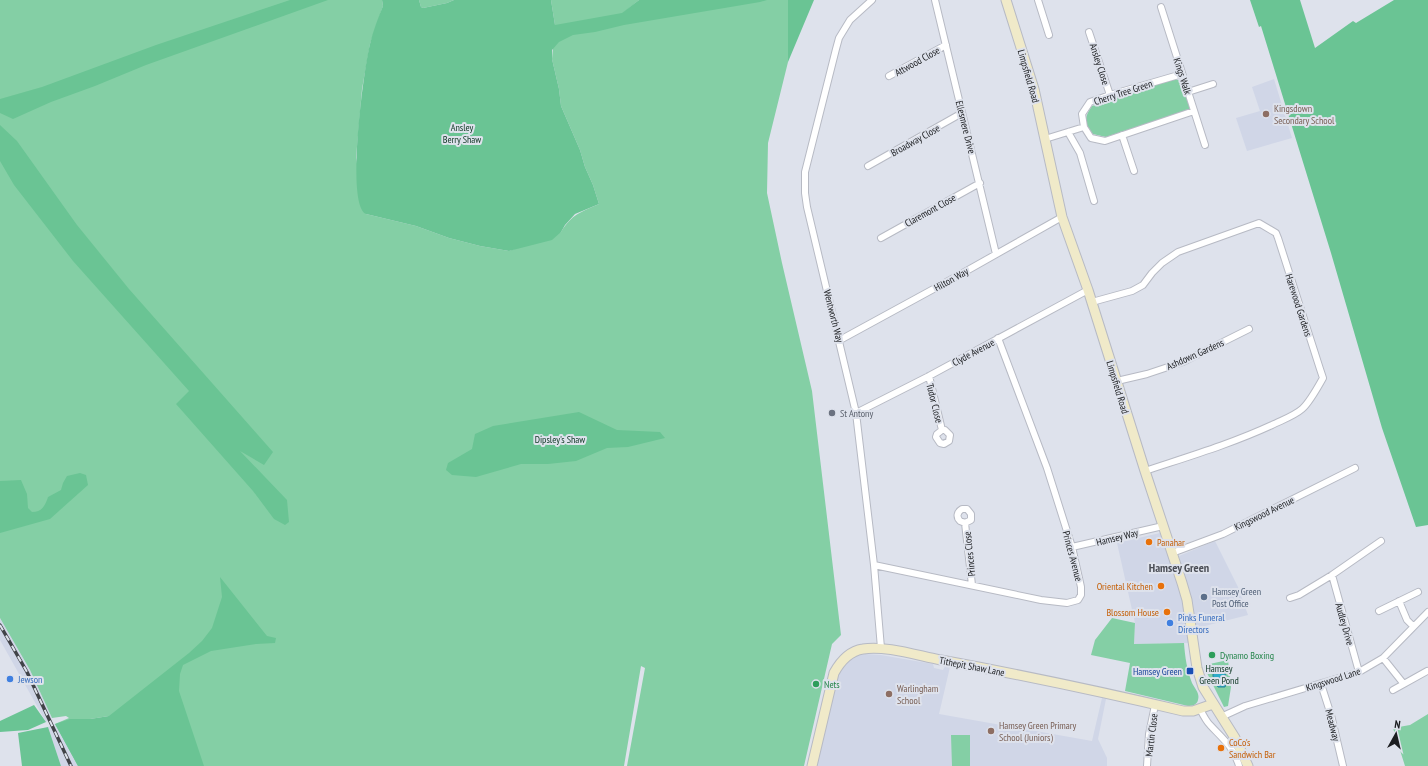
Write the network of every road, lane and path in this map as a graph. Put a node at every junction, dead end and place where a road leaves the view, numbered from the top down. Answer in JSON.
{"nodes":[{"id":1,"x":872,"y":0,"type":"edge"},
{"id":2,"x":935,"y":0,"type":"edge"},
{"id":3,"x":1038,"y":0,"type":"edge"},
{"id":4,"x":1009,"y":1,"type":"edge"},
{"id":5,"x":1161,"y":7,"type":"dead end"},
{"id":6,"x":1089,"y":32,"type":"dead end"},
{"id":7,"x":1049,"y":35,"type":"dead end"},
{"id":8,"x":946,"y":45,"type":"junction"},
{"id":9,"x":1182,"y":74,"type":"junction"},
{"id":10,"x":889,"y":76,"type":"dead end"},
{"id":11,"x":1213,"y":84,"type":"dead end"},
{"id":12,"x":1188,"y":92,"type":"junction"},
{"id":13,"x":1110,"y":95,"type":"junction"},
{"id":14,"x":1194,"y":111,"type":"junction"},
{"id":15,"x":962,"y":113,"type":"junction"},
{"id":16,"x":1084,"y":126,"type":"junction"},
{"id":17,"x":1068,"y":132,"type":"junction"},
{"id":18,"x":1122,"y":135,"type":"junction"},
{"id":19,"x":1045,"y":138,"type":"junction"},
{"id":20,"x":1205,"y":145,"type":"dead end"},
{"id":21,"x":868,"y":166,"type":"dead end"},
{"id":22,"x":1134,"y":171,"type":"dead end"},
{"id":23,"x":980,"y":183,"type":"junction"},
{"id":24,"x":1091,"y":197,"type":"dead end"},
{"id":25,"x":1062,"y":217,"type":"junction"},
{"id":26,"x":881,"y":238,"type":"dead end"},
{"id":27,"x":996,"y":254,"type":"junction"},
{"id":28,"x":1088,"y":290,"type":"junction"},
{"id":29,"x":1092,"y":302,"type":"junction"},
{"id":30,"x":1249,"y":329,"type":"dead end"},
{"id":31,"x":998,"y":338,"type":"junction"},
{"id":32,"x":840,"y":340,"type":"junction"},
{"id":33,"x":929,"y":376,"type":"junction"},
{"id":34,"x":1117,"y":381,"type":"junction"},
{"id":35,"x":856,"y":413,"type":"junction"},
{"id":36,"x":942,"y":430,"type":"dead end"},
{"id":37,"x":1356,"y":468,"type":"dead end"},
{"id":38,"x":1145,"y":471,"type":"junction"},
{"id":39,"x":965,"y":523,"type":"dead end"},
{"id":40,"x":1163,"y":526,"type":"junction"},
{"id":41,"x":1381,"y":541,"type":"dead end"},
{"id":42,"x":1072,"y":548,"type":"junction"},
{"id":43,"x":1172,"y":553,"type":"junction"},
{"id":44,"x":874,"y":565,"type":"junction"},
{"id":45,"x":1332,"y":575,"type":"junction"},
{"id":46,"x":972,"y":585,"type":"junction"},
{"id":47,"x":1418,"y":592,"type":"dead end"},
{"id":48,"x":1290,"y":598,"type":"dead end"},
{"id":49,"x":1399,"y":601,"type":"junction"},
{"id":50,"x":1380,"y":611,"type":"dead end"},
{"id":51,"x":1428,"y":612,"type":"edge"},
{"id":52,"x":1413,"y":626,"type":"junction"},
{"id":53,"x":882,"y":648,"type":"junction"},
{"id":54,"x":1383,"y":658,"type":"junction"},
{"id":55,"x":1427,"y":671,"type":"dead end"},
{"id":56,"x":1359,"y":672,"type":"junction"},
{"id":57,"x":1403,"y":683,"type":"junction"},
{"id":58,"x":1321,"y":684,"type":"junction"},
{"id":59,"x":1392,"y":690,"type":"dead end"},
{"id":60,"x":1212,"y":704,"type":"junction"},
{"id":61,"x":1155,"y":705,"type":"junction"},
{"id":62,"x":1200,"y":710,"type":"junction"},
{"id":63,"x":1221,"y":717,"type":"junction"},
{"id":64,"x":812,"y":766,"type":"edge"},
{"id":65,"x":1148,"y":766,"type":"edge"},
{"id":66,"x":1239,"y":766,"type":"edge"},
{"id":67,"x":1248,"y":766,"type":"edge"},
{"id":68,"x":1342,"y":766,"type":"edge"}],
"edges":[{"from":1,"to":32,"type":"street","name":"Wentworth Way"},
{"from":2,"to":8,"type":"street","name":"Ellesmere Drive"},
{"from":3,"to":7,"type":"street"},
{"from":4,"to":19,"type":"main road","name":"Limpsfield Road"},
{"from":5,"to":9,"type":"street","name":"Kings Walk"},
{"from":6,"to":13,"type":"street","name":"Ansley Close"},
{"from":8,"to":10,"type":"street","name":"Attwood Close"},
{"from":8,"to":15,"type":"street","name":"Ellesmere Drive"},
{"from":9,"to":12,"type":"street","name":"Kings Walk"},
{"from":9,"to":13,"type":"street","name":"Cherry Tree Green"},
{"from":11,"to":12,"type":"street"},
{"from":12,"to":14,"type":"street","name":"Kings Walk"},
{"from":13,"to":16,"type":"street","name":"Cherry Tree Green"},
{"from":14,"to":18,"type":"street"},
{"from":14,"to":20,"type":"street","name":"Kings Walk"},
{"from":15,"to":21,"type":"street","name":"Broadway Close"},
{"from":15,"to":23,"type":"street","name":"Ellesmere Drive"},
{"from":16,"to":17,"type":"street"},
{"from":16,"to":18,"type":"street"},
{"from":17,"to":19,"type":"street"},
{"from":17,"to":24,"type":"street"},
{"from":18,"to":22,"type":"street"},
{"from":19,"to":25,"type":"main road","name":"Limpsfield Road"},
{"from":23,"to":26,"type":"street","name":"Claremont Close"},
{"from":23,"to":27,"type":"street","name":"Ellesmere Drive"},
{"from":25,"to":27,"type":"street","name":"Hilton Way"},
{"from":25,"to":28,"type":"main road","name":"Limpsfield Road"},
{"from":27,"to":32,"type":"street","name":"Hilton Way"},
{"from":28,"to":29,"type":"main road","name":"Limpsfield Road"},
{"from":28,"to":31,"type":"street","name":"Clyde Avenue"},
{"from":29,"to":34,"type":"main road","name":"Limpsfield Road"},
{"from":29,"to":38,"type":"street","name":"Harewood Gardens"},
{"from":30,"to":34,"type":"street","name":"Ashdown Gardens"},
{"from":31,"to":33,"type":"street","name":"Clyde Avenue"},
{"from":31,"to":42,"type":"street","name":"Princes Avenue"},
{"from":32,"to":35,"type":"street","name":"Wentworth Way"},
{"from":33,"to":35,"type":"street","name":"Clyde Avenue"},
{"from":33,"to":36,"type":"street","name":"Tudor Close"},
{"from":34,"to":38,"type":"main road","name":"Limpsfield Road"},
{"from":35,"to":44,"type":"street","name":"Wentworth Way"},
{"from":37,"to":43,"type":"street","name":"Kingswood Avenue"},
{"from":38,"to":40,"type":"main road","name":"Limpsfield Road"},
{"from":39,"to":46,"type":"street","name":"Princes Close"},
{"from":40,"to":42,"type":"street","name":"Hamsey Way"},
{"from":40,"to":43,"type":"main road","name":"Limpsfield Road"},
{"from":41,"to":45,"type":"street"},
{"from":42,"to":46,"type":"street","name":"Princes Avenue"},
{"from":43,"to":60,"type":"main road","name":"Limpsfield Road"},
{"from":44,"to":46,"type":"street","name":"Princes Avenue"},
{"from":44,"to":53,"type":"street","name":"Wentworth Way"},
{"from":45,"to":48,"type":"street"},
{"from":45,"to":56,"type":"street","name":"Audley Drive"},
{"from":47,"to":49,"type":"street"},
{"from":49,"to":50,"type":"street"},
{"from":49,"to":52,"type":"street"},
{"from":51,"to":52,"type":"street","name":"Kingswood Lane"},
{"from":52,"to":54,"type":"street","name":"Kingswood Lane"},
{"from":53,"to":61,"type":"main road","name":"Tithepit Shaw Lane"},
{"from":53,"to":64,"type":"main road","name":"Tithepit Shaw Lane"},
{"from":54,"to":56,"type":"street","name":"Kingswood Lane"},
{"from":54,"to":57,"type":"street"},
{"from":55,"to":57,"type":"street"},
{"from":56,"to":58,"type":"street","name":"Kingswood Lane"},
{"from":57,"to":59,"type":"street"},
{"from":58,"to":63,"type":"street","name":"Kingswood Lane"},
{"from":58,"to":68,"type":"street","name":"Meadway"},
{"from":60,"to":62,"type":"main road","name":"Tithepit Shaw Lane"},
{"from":60,"to":63,"type":"main road","name":"Limpsfield Road"},
{"from":61,"to":62,"type":"main road","name":"Tithepit Shaw Lane"},
{"from":61,"to":65,"type":"street","name":"Martin Close"},
{"from":62,"to":66,"type":"street"},
{"from":63,"to":67,"type":"main road","name":"Limpsfield Road"}]}
